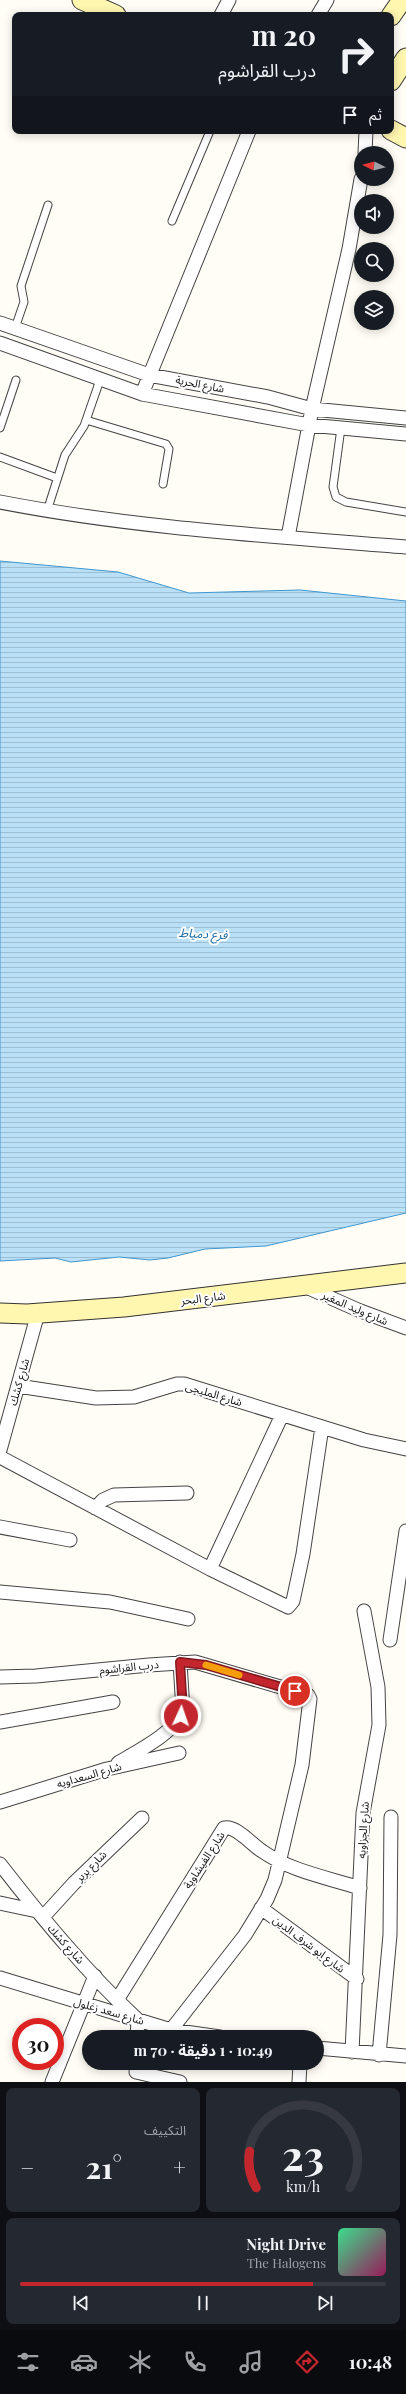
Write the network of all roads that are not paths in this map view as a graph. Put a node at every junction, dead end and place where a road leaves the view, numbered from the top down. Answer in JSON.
{"nodes":[{"id":1,"x":82,"y":0,"type":"edge"},
{"id":2,"x":230,"y":0,"type":"edge"},
{"id":3,"x":327,"y":0,"type":"edge"},
{"id":4,"x":102,"y":12,"type":"edge"},
{"id":5,"x":222,"y":12,"type":"edge"},
{"id":6,"x":320,"y":12,"type":"edge"},
{"id":7,"x":406,"y":58,"type":"edge"},
{"id":8,"x":394,"y":76,"type":"edge"},
{"id":9,"x":394,"y":132,"type":"edge"},
{"id":10,"x":209,"y":134,"type":"edge"},
{"id":11,"x":248,"y":134,"type":"edge"},
{"id":12,"x":366,"y":134,"type":"edge"},
{"id":13,"x":406,"y":138,"type":"edge"},
{"id":14,"x":365,"y":146,"type":"edge"},
{"id":15,"x":360,"y":186,"type":"edge"},
{"id":16,"x":48,"y":205,"type":"dead end"},
{"id":17,"x":172,"y":220,"type":"dead end"},
{"id":18,"x":0,"y":323,"type":"edge"},
{"id":19,"x":19,"y":329,"type":"junction"},
{"id":20,"x":0,"y":343,"type":"edge"},
{"id":21,"x":16,"y":349,"type":"junction"},
{"id":22,"x":149,"y":375,"type":"junction"},
{"id":23,"x":16,"y":380,"type":"dead end"},
{"id":24,"x":100,"y":380,"type":"junction"},
{"id":25,"x":142,"y":394,"type":"junction"},
{"id":26,"x":268,"y":397,"type":"junction"},
{"id":27,"x":312,"y":409,"type":"junction"},
{"id":28,"x":265,"y":416,"type":"junction"},
{"id":29,"x":388,"y":417,"type":"junction"},
{"id":30,"x":406,"y":418,"type":"edge"},
{"id":31,"x":86,"y":420,"type":"junction"},
{"id":32,"x":309,"y":425,"type":"junction"},
{"id":33,"x":0,"y":428,"type":"edge"},
{"id":34,"x":341,"y":428,"type":"junction"},
{"id":35,"x":387,"y":433,"type":"junction"},
{"id":36,"x":406,"y":434,"type":"edge"},
{"id":37,"x":0,"y":457,"type":"edge"},
{"id":38,"x":57,"y":478,"type":"junction"},
{"id":39,"x":163,"y":484,"type":"dead end"},
{"id":40,"x":0,"y":502,"type":"edge"},
{"id":41,"x":47,"y":511,"type":"junction"},
{"id":42,"x":406,"y":512,"type":"edge"},
{"id":43,"x":288,"y":537,"type":"junction"},
{"id":44,"x":406,"y":547,"type":"edge"},
{"id":45,"x":406,"y":1273,"type":"edge"},
{"id":46,"x":304,"y":1286,"type":"junction"},
{"id":47,"x":0,"y":1313,"type":"edge"},
{"id":48,"x":38,"y":1313,"type":"junction"},
{"id":49,"x":406,"y":1328,"type":"edge"},
{"id":50,"x":18,"y":1386,"type":"junction"},
{"id":51,"x":282,"y":1415,"type":"junction"},
{"id":52,"x":322,"y":1427,"type":"junction"},
{"id":53,"x":406,"y":1449,"type":"edge"},
{"id":54,"x":0,"y":1450,"type":"edge"},
{"id":55,"x":0,"y":1457,"type":"edge"},
{"id":56,"x":187,"y":1493,"type":"dead end"},
{"id":57,"x":95,"y":1508,"type":"junction"},
{"id":58,"x":0,"y":1527,"type":"edge"},
{"id":59,"x":406,"y":1531,"type":"edge"},
{"id":60,"x":70,"y":1540,"type":"dead end"},
{"id":61,"x":210,"y":1569,"type":"junction"},
{"id":62,"x":0,"y":1592,"type":"edge"},
{"id":63,"x":364,"y":1611,"type":"dead end"},
{"id":64,"x":188,"y":1619,"type":"dead end"},
{"id":65,"x":390,"y":1640,"type":"dead end"},
{"id":66,"x":180,"y":1662,"type":"junction"},
{"id":67,"x":0,"y":1677,"type":"edge"},
{"id":68,"x":113,"y":1702,"type":"dead end"},
{"id":69,"x":0,"y":1722,"type":"edge"},
{"id":70,"x":179,"y":1753,"type":"dead end"},
{"id":71,"x":107,"y":1769,"type":"junction"},
{"id":72,"x":0,"y":1802,"type":"edge"},
{"id":73,"x":391,"y":1817,"type":"dead end"},
{"id":74,"x":142,"y":1818,"type":"dead end"},
{"id":75,"x":279,"y":1861,"type":"junction"},
{"id":76,"x":0,"y":1864,"type":"edge"},
{"id":77,"x":360,"y":1888,"type":"junction"},
{"id":78,"x":0,"y":1903,"type":"edge"},
{"id":79,"x":262,"y":1908,"type":"junction"},
{"id":80,"x":40,"y":1914,"type":"junction"},
{"id":81,"x":95,"y":1976,"type":"junction"},
{"id":82,"x":0,"y":1978,"type":"edge"},
{"id":83,"x":357,"y":1979,"type":"junction"},
{"id":84,"x":117,"y":2000,"type":"junction"},
{"id":85,"x":83,"y":2004,"type":"junction"},
{"id":86,"x":138,"y":2020,"type":"junction"},
{"id":87,"x":137,"y":2030,"type":"edge"},
{"id":88,"x":171,"y":2030,"type":"joint"},
{"id":89,"x":324,"y":2049,"type":"edge"},
{"id":90,"x":352,"y":2052,"type":"junction"},
{"id":91,"x":379,"y":2055,"type":"junction"},
{"id":92,"x":406,"y":2056,"type":"edge"},
{"id":93,"x":300,"y":2070,"type":"edge"},
{"id":94,"x":136,"y":2072,"type":"edge"},
{"id":95,"x":52,"y":2082,"type":"edge"},
{"id":96,"x":180,"y":2082,"type":"edge"},
{"id":97,"x":299,"y":2082,"type":"edge"}],
"edges":[{"from":1,"to":4,"type":"street"},
{"from":2,"to":5,"type":"street"},
{"from":3,"to":6,"type":"street"},
{"from":7,"to":8,"type":"street"},
{"from":9,"to":13,"type":"street"},
{"from":10,"to":17,"type":"lane"},
{"from":11,"to":22,"type":"street"},
{"from":12,"to":14,"type":"street"},
{"from":15,"to":27,"type":"street"},
{"from":16,"to":19,"type":"lane"},
{"from":18,"to":19,"type":"street","name":"شارع الحرية"},
{"from":19,"to":21,"type":"street"},
{"from":19,"to":22,"type":"street","name":"شارع الحرية"},
{"from":20,"to":21,"type":"street","name":"شارع الحرية"},
{"from":21,"to":24,"type":"street","name":"شارع الحرية"},
{"from":22,"to":25,"type":"street"},
{"from":22,"to":26,"type":"street","name":"شارع الحرية"},
{"from":23,"to":33,"type":"lane"},
{"from":24,"to":25,"type":"street","name":"شارع الحرية"},
{"from":24,"to":31,"type":"lane"},
{"from":25,"to":28,"type":"street","name":"شارع الحرية"},
{"from":26,"to":27,"type":"street","name":"شارع الحرية"},
{"from":26,"to":28,"type":"street"},
{"from":27,"to":29,"type":"street","name":"شارع الحرية"},
{"from":27,"to":32,"type":"street"},
{"from":28,"to":32,"type":"street","name":"شارع الحرية"},
{"from":29,"to":30,"type":"street","name":"شارع الحرية"},
{"from":29,"to":35,"type":"street"},
{"from":31,"to":38,"type":"lane"},
{"from":31,"to":39,"type":"lane"},
{"from":32,"to":34,"type":"street","name":"شارع الحرية"},
{"from":32,"to":43,"type":"street"},
{"from":34,"to":35,"type":"street","name":"شارع الحرية"},
{"from":34,"to":42,"type":"lane"},
{"from":35,"to":36,"type":"street","name":"شارع الحرية"},
{"from":37,"to":38,"type":"lane"},
{"from":38,"to":41,"type":"lane"},
{"from":40,"to":41,"type":"street"},
{"from":41,"to":43,"type":"street"},
{"from":43,"to":44,"type":"street"},
{"from":45,"to":46,"type":"street","name":"شارع البحر"},
{"from":46,"to":48,"type":"street","name":"شارع البحر"},
{"from":46,"to":49,"type":"street","name":"شارع وليد المغير"},
{"from":47,"to":48,"type":"street","name":"شارع البحر"},
{"from":48,"to":50,"type":"street","name":"شارع كشك"},
{"from":50,"to":51,"type":"street","name":"شارع المليجى"},
{"from":50,"to":54,"type":"street","name":"شارع كشك"},
{"from":51,"to":52,"type":"street","name":"شارع المليجى"},
{"from":51,"to":61,"type":"street"},
{"from":52,"to":53,"type":"street","name":"شارع المليجى"},
{"from":52,"to":61,"type":"street"},
{"from":55,"to":57,"type":"street"},
{"from":56,"to":57,"type":"street"},
{"from":57,"to":61,"type":"street"},
{"from":58,"to":60,"type":"street"},
{"from":59,"to":65,"type":"street"},
{"from":62,"to":64,"type":"street"},
{"from":63,"to":77,"type":"street","name":"شارع الجزاويه"},
{"from":66,"to":67,"type":"street","name":"درب القراشوم"},
{"from":66,"to":71,"type":"street"},
{"from":66,"to":75,"type":"street","name":"درب القراشوم"},
{"from":68,"to":69,"type":"street"},
{"from":70,"to":71,"type":"street","name":"شارع السعداويه"},
{"from":71,"to":72,"type":"street","name":"شارع السعداويه"},
{"from":73,"to":91,"type":"street"},
{"from":74,"to":80,"type":"street","name":"شارع بربر"},
{"from":75,"to":77,"type":"street","name":"شارع الفيشاوية"},
{"from":75,"to":79,"type":"street"},
{"from":75,"to":84,"type":"street","name":"شارع الفيشاوية"},
{"from":76,"to":80,"type":"street","name":"شارع كشك"},
{"from":77,"to":83,"type":"street","name":"شارع الجزاويه"},
{"from":78,"to":80,"type":"street"},
{"from":79,"to":83,"type":"street","name":"شارع ابو شرف الدين"},
{"from":79,"to":88,"type":"street"},
{"from":80,"to":81,"type":"street","name":"شارع كشك"},
{"from":81,"to":84,"type":"street","name":"شارع كشك"},
{"from":81,"to":85,"type":"street"},
{"from":82,"to":85,"type":"street","name":"شارع سعد زغلول"},
{"from":83,"to":90,"type":"street","name":"شارع الجزاويه"},
{"from":84,"to":86,"type":"street","name":"شارع كشك"},
{"from":85,"to":86,"type":"street","name":"شارع سعد زغلول"},
{"from":85,"to":95,"type":"street"},
{"from":86,"to":87,"type":"street"},
{"from":86,"to":88,"type":"street","name":"شارع سعد زغلول"},
{"from":89,"to":90,"type":"street"},
{"from":90,"to":91,"type":"street"},
{"from":91,"to":92,"type":"street"},
{"from":93,"to":97,"type":"street"},
{"from":94,"to":96,"type":"street"}]}
